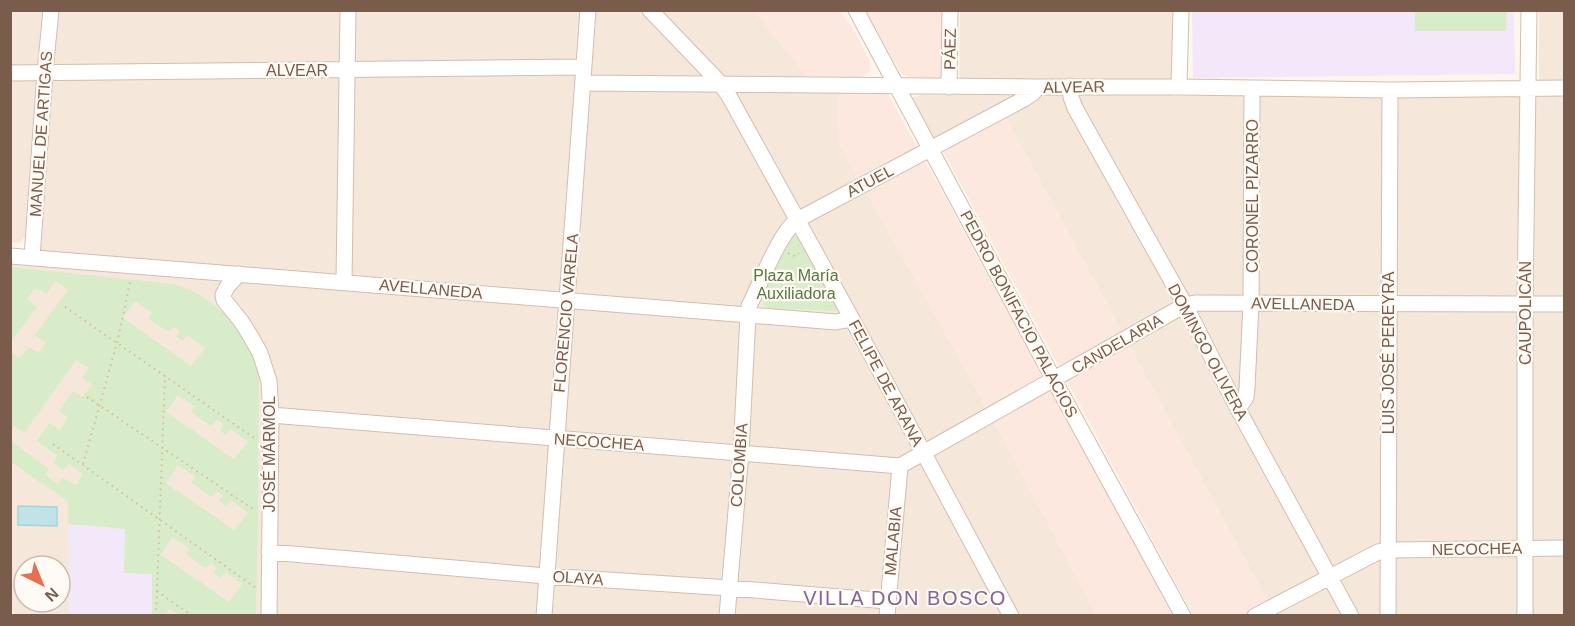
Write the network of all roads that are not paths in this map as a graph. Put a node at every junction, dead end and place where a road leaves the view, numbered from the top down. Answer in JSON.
{"nodes":[{"id":1,"x":51,"y":10,"type":"edge"},
{"id":2,"x":348,"y":10,"type":"edge"},
{"id":3,"x":588,"y":10,"type":"edge"},
{"id":4,"x":650,"y":10,"type":"edge"},
{"id":5,"x":856,"y":10,"type":"edge"},
{"id":6,"x":950,"y":10,"type":"edge"},
{"id":7,"x":1181,"y":10,"type":"edge"},
{"id":8,"x":1529,"y":10,"type":"edge"},
{"id":9,"x":584,"y":67,"type":"junction"},
{"id":10,"x":346,"y":70,"type":"junction"},
{"id":11,"x":45,"y":72,"type":"junction"},
{"id":12,"x":10,"y":73,"type":"edge"},
{"id":13,"x":584,"y":83,"type":"junction"},
{"id":14,"x":720,"y":83,"type":"junction"},
{"id":15,"x":896,"y":86,"type":"junction"},
{"id":16,"x":1070,"y":86,"type":"junction"},
{"id":17,"x":949,"y":87,"type":"junction"},
{"id":18,"x":1037,"y":87,"type":"junction"},
{"id":19,"x":1179,"y":87,"type":"junction"},
{"id":20,"x":1252,"y":88,"type":"junction"},
{"id":21,"x":1528,"y":88,"type":"junction"},
{"id":22,"x":1564,"y":88,"type":"edge"},
{"id":23,"x":1390,"y":90,"type":"junction"},
{"id":24,"x":930,"y":149,"type":"junction"},
{"id":25,"x":797,"y":220,"type":"junction"},
{"id":26,"x":10,"y":256,"type":"edge"},
{"id":27,"x":32,"y":258,"type":"junction"},
{"id":28,"x":239,"y":274,"type":"junction"},
{"id":29,"x":344,"y":282,"type":"junction"},
{"id":30,"x":567,"y":301,"type":"junction"},
{"id":31,"x":1251,"y":303,"type":"junction"},
{"id":32,"x":1525,"y":303,"type":"junction"},
{"id":33,"x":1388,"y":304,"type":"junction"},
{"id":34,"x":1564,"y":304,"type":"edge"},
{"id":35,"x":1185,"y":305,"type":"junction"},
{"id":36,"x":748,"y":315,"type":"junction"},
{"id":37,"x":852,"y":319,"type":"junction"},
{"id":38,"x":1054,"y":380,"type":"junction"},
{"id":39,"x":1238,"y":409,"type":"junction"},
{"id":40,"x":271,"y":415,"type":"junction"},
{"id":41,"x":556,"y":438,"type":"junction"},
{"id":42,"x":741,"y":452,"type":"junction"},
{"id":43,"x":923,"y":452,"type":"junction"},
{"id":44,"x":900,"y":466,"type":"junction"},
{"id":45,"x":1564,"y":548,"type":"edge"},
{"id":46,"x":1525,"y":549,"type":"junction"},
{"id":47,"x":1389,"y":550,"type":"junction"},
{"id":48,"x":269,"y":552,"type":"junction"},
{"id":49,"x":546,"y":576,"type":"junction"},
{"id":50,"x":1329,"y":577,"type":"junction"},
{"id":51,"x":730,"y":588,"type":"junction"},
{"id":52,"x":887,"y":608,"type":"edge"},
{"id":53,"x":269,"y":615,"type":"edge"},
{"id":54,"x":544,"y":615,"type":"edge"},
{"id":55,"x":728,"y":615,"type":"edge"},
{"id":56,"x":1011,"y":615,"type":"edge"},
{"id":57,"x":1183,"y":615,"type":"edge"},
{"id":58,"x":1255,"y":615,"type":"edge"},
{"id":59,"x":1351,"y":615,"type":"edge"},
{"id":60,"x":1388,"y":615,"type":"edge"},
{"id":61,"x":1525,"y":615,"type":"edge"}],
"edges":[{"from":1,"to":11,"type":"street","name":"MANUEL DE ARTIGAS"},
{"from":2,"to":10,"type":"street"},
{"from":3,"to":9,"type":"street","name":"FLORENCIO VARELA"},
{"from":4,"to":14,"type":"street","name":"FELIPE DE ARANA"},
{"from":5,"to":15,"type":"street","name":"PEDRO BONIFACIO PALACIOS"},
{"from":6,"to":17,"type":"street","name":"PÁEZ"},
{"from":7,"to":19,"type":"street"},
{"from":8,"to":21,"type":"street","name":"CAUPOLICÁN"},
{"from":9,"to":10,"type":"street","name":"ALVEAR"},
{"from":9,"to":13,"type":"street","name":"FLORENCIO VARELA"},
{"from":10,"to":11,"type":"street","name":"ALVEAR"},
{"from":10,"to":29,"type":"street"},
{"from":11,"to":12,"type":"street","name":"ALVEAR"},
{"from":11,"to":27,"type":"street","name":"MANUEL DE ARTIGAS"},
{"from":13,"to":14,"type":"street","name":"ALVEAR"},
{"from":13,"to":30,"type":"street","name":"FLORENCIO VARELA"},
{"from":14,"to":15,"type":"street","name":"ALVEAR"},
{"from":14,"to":25,"type":"street","name":"FELIPE DE ARANA"},
{"from":15,"to":17,"type":"street","name":"ALVEAR"},
{"from":15,"to":24,"type":"street","name":"PEDRO BONIFACIO PALACIOS"},
{"from":16,"to":18,"type":"street","name":"ALVEAR"},
{"from":16,"to":19,"type":"street","name":"ALVEAR"},
{"from":16,"to":35,"type":"street","name":"DOMINGO OLIVERA"},
{"from":17,"to":18,"type":"street","name":"ALVEAR"},
{"from":18,"to":24,"type":"street","name":"ATUEL"},
{"from":19,"to":20,"type":"street","name":"ALVEAR"},
{"from":20,"to":23,"type":"street","name":"ALVEAR"},
{"from":20,"to":31,"type":"street","name":"CORONEL PIZARRO"},
{"from":21,"to":22,"type":"street","name":"ALVEAR"},
{"from":21,"to":23,"type":"street","name":"ALVEAR"},
{"from":21,"to":32,"type":"street","name":"CAUPOLICÁN"},
{"from":23,"to":33,"type":"street","name":"LUIS JOSÉ PEREYRA"},
{"from":24,"to":25,"type":"street","name":"ATUEL"},
{"from":24,"to":38,"type":"street","name":"PEDRO BONIFACIO PALACIOS"},
{"from":25,"to":36,"type":"street","name":"ATUEL"},
{"from":25,"to":37,"type":"street","name":"FELIPE DE ARANA"},
{"from":26,"to":27,"type":"street","name":"AVELLANEDA"},
{"from":27,"to":28,"type":"street","name":"AVELLANEDA"},
{"from":28,"to":29,"type":"street","name":"AVELLANEDA"},
{"from":28,"to":40,"type":"street","name":"JOSÉ MÁRMOL"},
{"from":29,"to":30,"type":"street","name":"AVELLANEDA"},
{"from":30,"to":36,"type":"street","name":"AVELLANEDA"},
{"from":30,"to":41,"type":"street","name":"FLORENCIO VARELA"},
{"from":31,"to":33,"type":"street","name":"AVELLANEDA"},
{"from":31,"to":35,"type":"street","name":"AVELLANEDA"},
{"from":31,"to":39,"type":"street","name":"CORONEL PIZARRO"},
{"from":32,"to":33,"type":"street","name":"AVELLANEDA"},
{"from":32,"to":34,"type":"street","name":"AVELLANEDA"},
{"from":32,"to":46,"type":"street","name":"CAUPOLICÁN"},
{"from":33,"to":47,"type":"street","name":"LUIS JOSÉ PEREYRA"},
{"from":35,"to":38,"type":"street","name":"CANDELARIA"},
{"from":35,"to":39,"type":"street","name":"DOMINGO OLIVERA"},
{"from":36,"to":37,"type":"street","name":"AVELLANEDA"},
{"from":36,"to":42,"type":"street","name":"COLOMBIA"},
{"from":37,"to":43,"type":"street","name":"FELIPE DE ARANA"},
{"from":38,"to":43,"type":"street","name":"CANDELARIA"},
{"from":38,"to":57,"type":"street","name":"PEDRO BONIFACIO PALACIOS"},
{"from":39,"to":50,"type":"street","name":"DOMINGO OLIVERA"},
{"from":40,"to":41,"type":"street","name":"NECOCHEA"},
{"from":40,"to":48,"type":"street","name":"JOSÉ MÁRMOL"},
{"from":41,"to":42,"type":"street","name":"NECOCHEA"},
{"from":41,"to":49,"type":"street","name":"FLORENCIO VARELA"},
{"from":42,"to":44,"type":"street","name":"NECOCHEA"},
{"from":42,"to":51,"type":"street","name":"COLOMBIA"},
{"from":43,"to":44,"type":"street"},
{"from":43,"to":56,"type":"street","name":"FELIPE DE ARANA"},
{"from":44,"to":52,"type":"street","name":"MALABIA"},
{"from":45,"to":46,"type":"street","name":"NECOCHEA"},
{"from":46,"to":47,"type":"street","name":"NECOCHEA"},
{"from":46,"to":61,"type":"street","name":"CAUPOLICÁN"},
{"from":47,"to":50,"type":"street"},
{"from":47,"to":60,"type":"street","name":"LUIS JOSÉ PEREYRA"},
{"from":48,"to":49,"type":"street","name":"OLAYA"},
{"from":48,"to":53,"type":"street","name":"JOSÉ MÁRMOL"},
{"from":49,"to":51,"type":"street","name":"OLAYA"},
{"from":49,"to":54,"type":"street","name":"FLORENCIO VARELA"},
{"from":50,"to":58,"type":"street"},
{"from":50,"to":59,"type":"street","name":"DOMINGO OLIVERA"},
{"from":51,"to":52,"type":"street","name":"OLAYA"},
{"from":51,"to":55,"type":"street","name":"COLOMBIA"}]}
